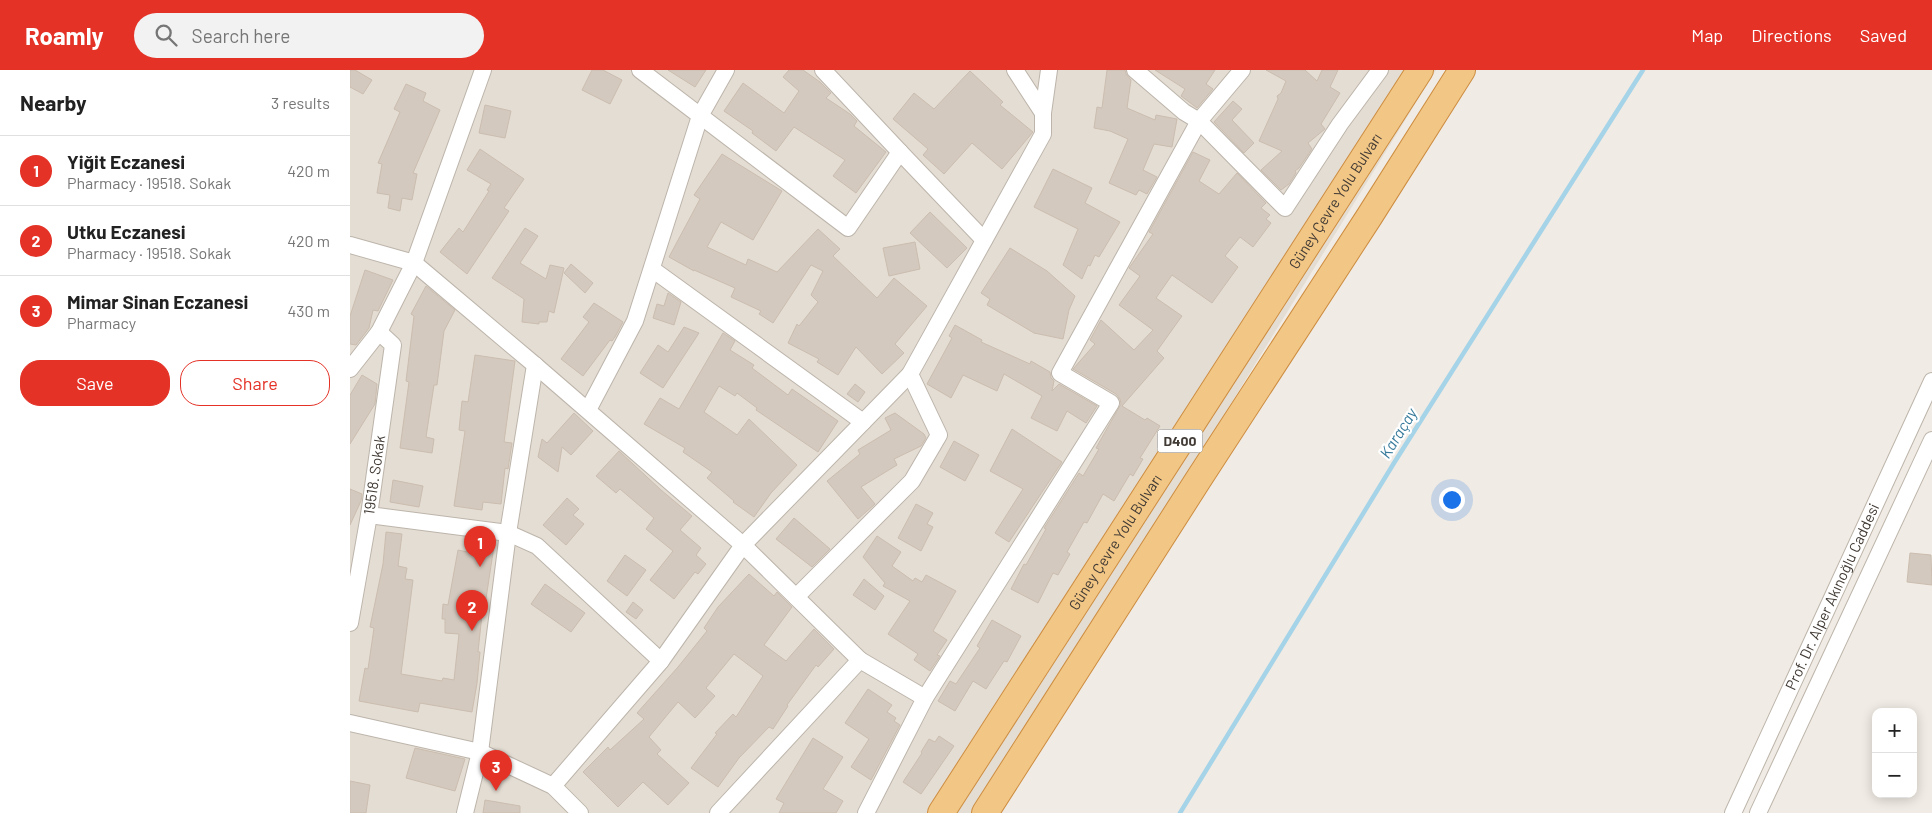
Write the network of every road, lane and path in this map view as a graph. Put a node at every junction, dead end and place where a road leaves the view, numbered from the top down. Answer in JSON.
{"nodes":[{"id":1,"x":483,"y":70,"type":"edge"},
{"id":2,"x":640,"y":70,"type":"edge"},
{"id":3,"x":726,"y":70,"type":"edge"},
{"id":4,"x":823,"y":70,"type":"edge"},
{"id":5,"x":1015,"y":70,"type":"edge"},
{"id":6,"x":1049,"y":70,"type":"edge"},
{"id":7,"x":1135,"y":70,"type":"edge"},
{"id":8,"x":1242,"y":70,"type":"edge"},
{"id":9,"x":1380,"y":70,"type":"edge"},
{"id":10,"x":1420,"y":70,"type":"edge"},
{"id":11,"x":1462,"y":70,"type":"edge"},
{"id":12,"x":1043,"y":113,"type":"junction"},
{"id":13,"x":700,"y":116,"type":"junction"},
{"id":14,"x":1199,"y":121,"type":"junction"},
{"id":15,"x":900,"y":152,"type":"junction"},
{"id":16,"x":984,"y":240,"type":"junction"},
{"id":17,"x":350,"y":245,"type":"edge"},
{"id":18,"x":414,"y":262,"type":"junction"},
{"id":19,"x":652,"y":269,"type":"junction"},
{"id":20,"x":379,"y":332,"type":"junction"},
{"id":21,"x":535,"y":365,"type":"junction"},
{"id":22,"x":350,"y":369,"type":"edge"},
{"id":23,"x":910,"y":374,"type":"junction"},
{"id":24,"x":1932,"y":381,"type":"edge"},
{"id":25,"x":588,"y":410,"type":"junction"},
{"id":26,"x":863,"y":422,"type":"junction"},
{"id":27,"x":1932,"y":440,"type":"edge"},
{"id":28,"x":369,"y":515,"type":"junction"},
{"id":29,"x":508,"y":533,"type":"junction"},
{"id":30,"x":743,"y":545,"type":"junction"},
{"id":31,"x":796,"y":597,"type":"junction"},
{"id":32,"x":350,"y":623,"type":"edge"},
{"id":33,"x":860,"y":660,"type":"junction"},
{"id":34,"x":661,"y":661,"type":"junction"},
{"id":35,"x":925,"y":698,"type":"junction"},
{"id":36,"x":350,"y":723,"type":"edge"},
{"id":37,"x":480,"y":752,"type":"junction"},
{"id":38,"x":553,"y":786,"type":"junction"},
{"id":39,"x":465,"y":813,"type":"edge"},
{"id":40,"x":580,"y":813,"type":"edge"},
{"id":41,"x":718,"y":813,"type":"edge"},
{"id":42,"x":866,"y":813,"type":"edge"},
{"id":43,"x":941,"y":813,"type":"edge"},
{"id":44,"x":984,"y":813,"type":"edge"},
{"id":45,"x":1733,"y":813,"type":"edge"},
{"id":46,"x":1758,"y":813,"type":"edge"}],
"edges":[{"from":1,"to":18,"type":"street"},
{"from":2,"to":13,"type":"street"},
{"from":3,"to":13,"type":"street"},
{"from":4,"to":15,"type":"street"},
{"from":5,"to":12,"type":"street"},
{"from":6,"to":12,"type":"street"},
{"from":7,"to":14,"type":"street"},
{"from":8,"to":14,"type":"street"},
{"from":9,"to":14,"type":"street"},
{"from":10,"to":43,"type":"highway","name":"Güney Çevre Yolu Bulvarı","number":"D400"},
{"from":11,"to":44,"type":"highway","number":"D400"},
{"from":12,"to":16,"type":"street"},
{"from":13,"to":15,"type":"street"},
{"from":13,"to":19,"type":"street"},
{"from":14,"to":35,"type":"street"},
{"from":15,"to":16,"type":"street"},
{"from":16,"to":23,"type":"street"},
{"from":17,"to":18,"type":"street"},
{"from":18,"to":20,"type":"street"},
{"from":18,"to":21,"type":"street"},
{"from":19,"to":25,"type":"street"},
{"from":19,"to":26,"type":"street"},
{"from":20,"to":22,"type":"street"},
{"from":20,"to":28,"type":"street","name":"19518. Sokak"},
{"from":21,"to":25,"type":"street"},
{"from":21,"to":29,"type":"street"},
{"from":23,"to":26,"type":"street"},
{"from":23,"to":31,"type":"street"},
{"from":24,"to":45,"type":"street","name":"Prof. Dr. Alper Akınoğlu Caddesi"},
{"from":25,"to":30,"type":"street"},
{"from":26,"to":30,"type":"street"},
{"from":27,"to":46,"type":"street","name":"Prof. Dr. Alper Akınoğlu Caddesi"},
{"from":28,"to":29,"type":"street"},
{"from":28,"to":32,"type":"street","name":"19518. Sokak"},
{"from":29,"to":34,"type":"street"},
{"from":29,"to":37,"type":"street"},
{"from":30,"to":31,"type":"street"},
{"from":30,"to":34,"type":"street"},
{"from":31,"to":33,"type":"street"},
{"from":33,"to":35,"type":"street"},
{"from":33,"to":41,"type":"street"},
{"from":34,"to":38,"type":"street"},
{"from":35,"to":42,"type":"street"},
{"from":36,"to":37,"type":"street"},
{"from":37,"to":38,"type":"street"},
{"from":37,"to":39,"type":"street"},
{"from":38,"to":40,"type":"street"}]}
